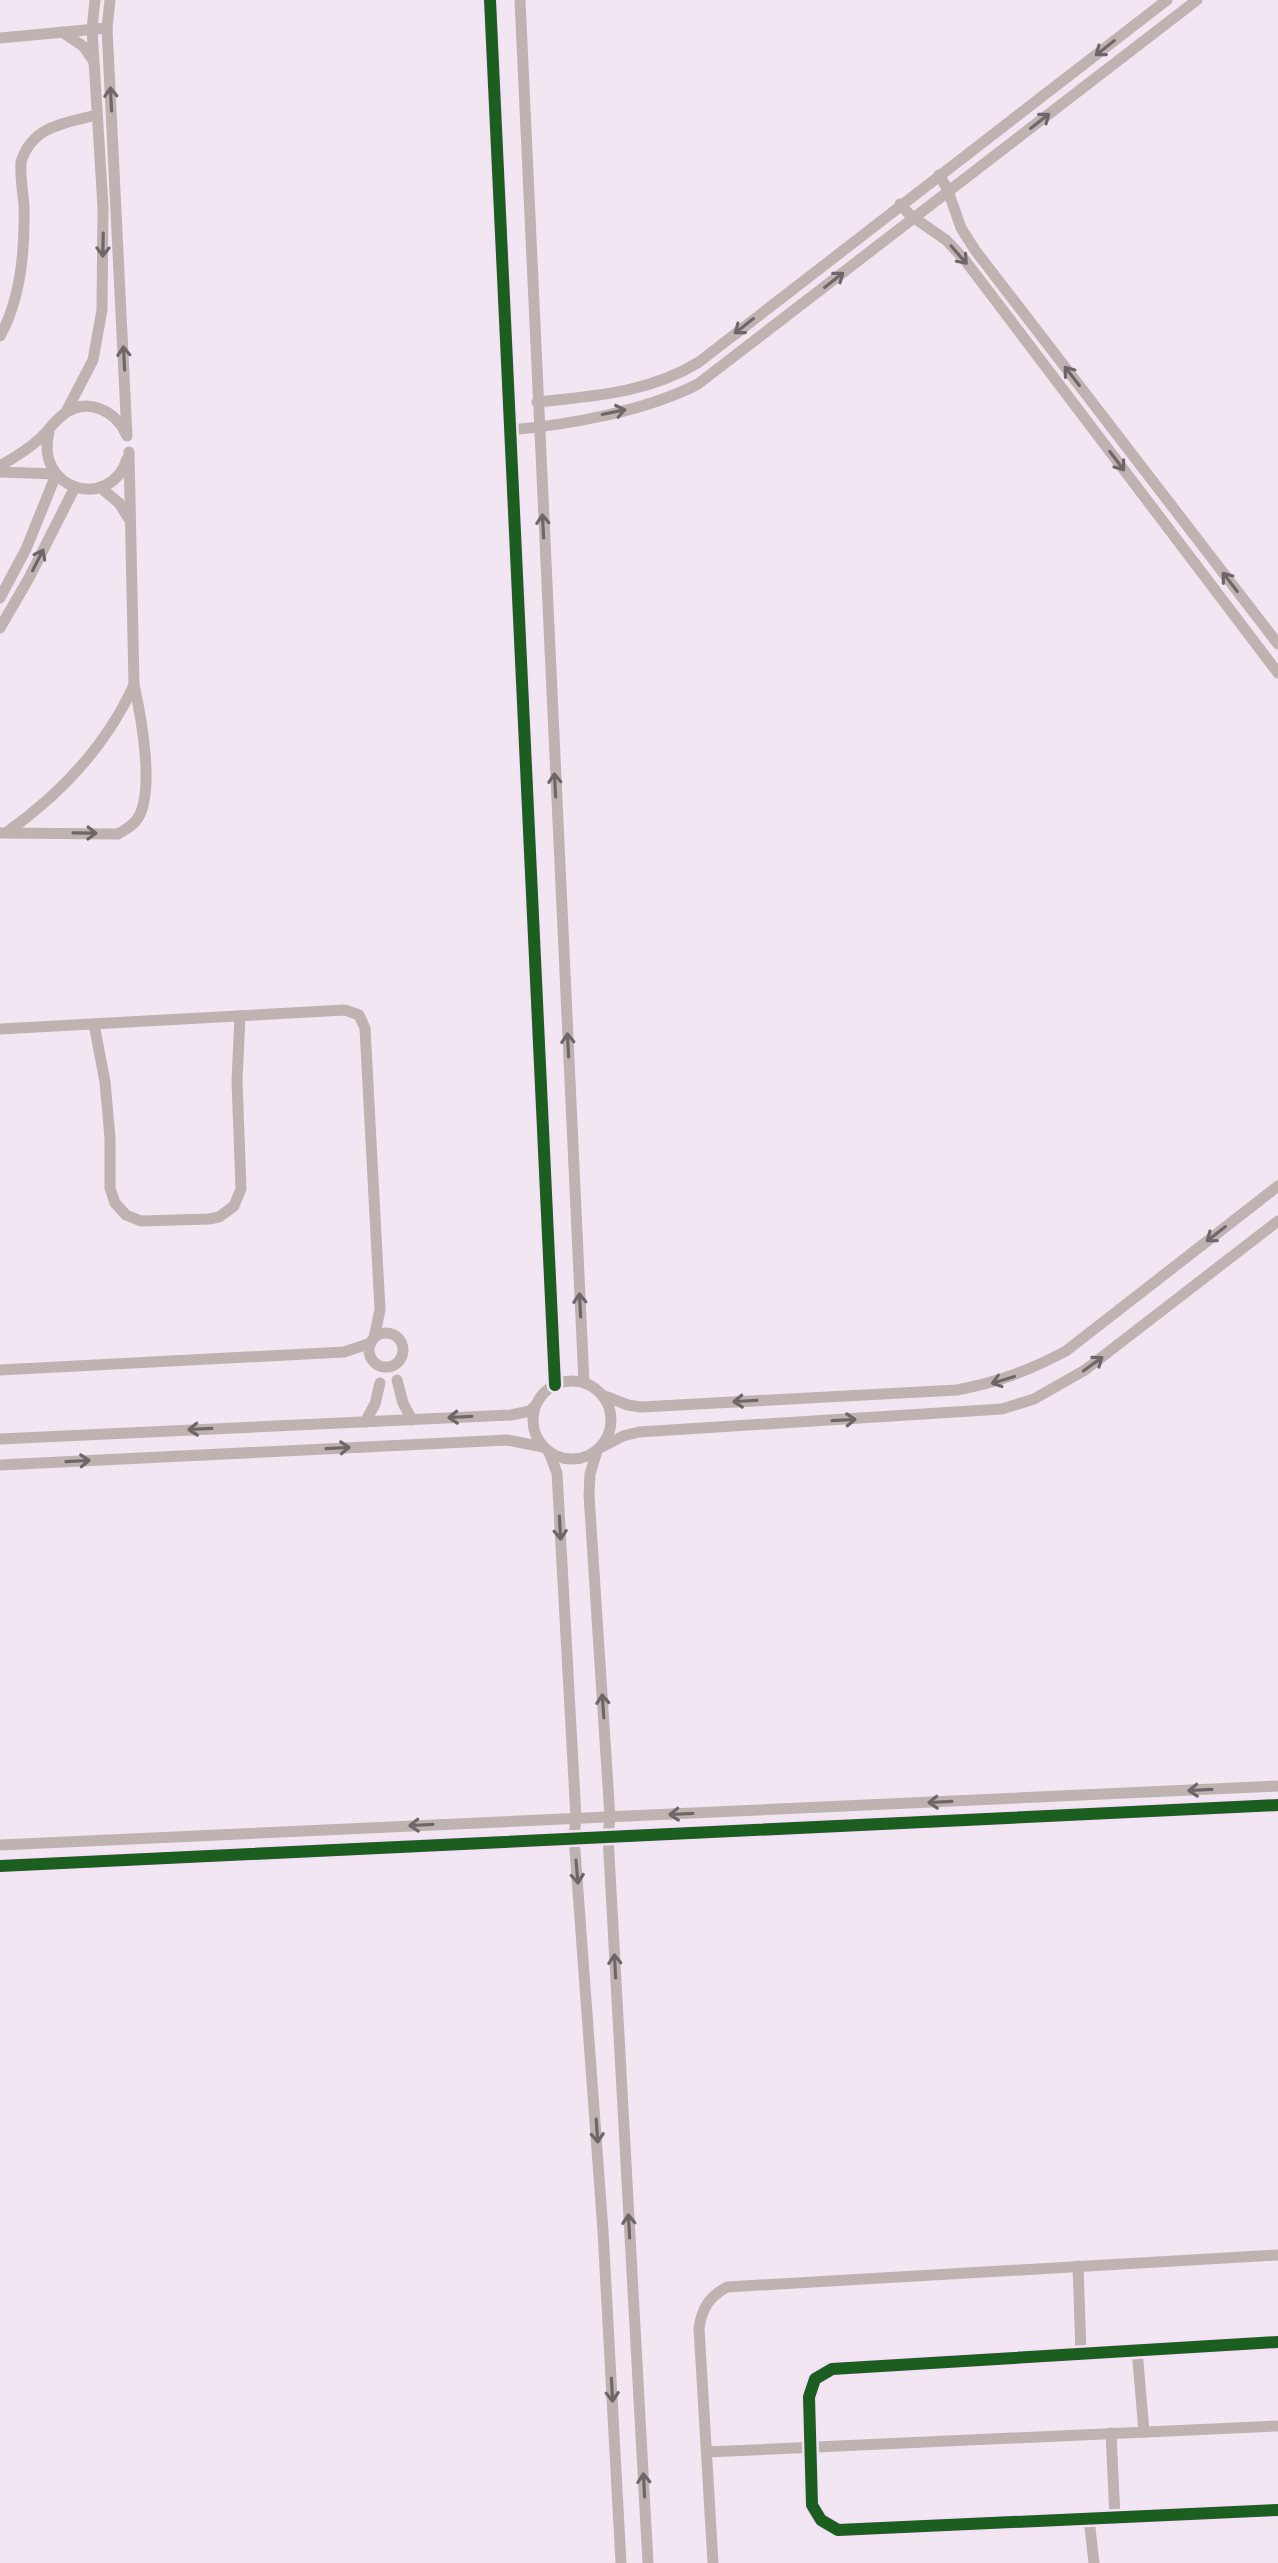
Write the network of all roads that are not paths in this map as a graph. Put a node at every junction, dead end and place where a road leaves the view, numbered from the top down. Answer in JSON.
{"nodes":[{"id":1,"x":95,"y":0,"type":"edge"},
{"id":2,"x":490,"y":0,"type":"edge"},
{"id":3,"x":520,"y":0,"type":"edge"},
{"id":4,"x":1167,"y":0,"type":"edge"},
{"id":5,"x":1197,"y":0,"type":"edge"},
{"id":6,"x":108,"y":1,"type":"edge"},
{"id":7,"x":107,"y":28,"type":"junction"},
{"id":8,"x":92,"y":29,"type":"junction"},
{"id":9,"x":60,"y":31,"type":"junction"},
{"id":10,"x":0,"y":38,"type":"edge"},
{"id":11,"x":94,"y":61,"type":"junction"},
{"id":12,"x":97,"y":115,"type":"junction"},
{"id":13,"x":939,"y":175,"type":"junction"},
{"id":14,"x":948,"y":193,"type":"junction"},
{"id":15,"x":900,"y":204,"type":"junction"},
{"id":16,"x":117,"y":206,"type":"junction"},
{"id":17,"x":103,"y":207,"type":"junction"},
{"id":18,"x":914,"y":218,"type":"junction"},
{"id":19,"x":0,"y":336,"type":"edge"},
{"id":20,"x":537,"y":402,"type":"junction"},
{"id":21,"x":66,"y":412,"type":"junction"},
{"id":22,"x":538,"y":428,"type":"junction"},
{"id":23,"x":510,"y":430,"type":"junction"},
{"id":24,"x":49,"y":432,"type":"junction"},
{"id":25,"x":127,"y":436,"type":"junction"},
{"id":26,"x":129,"y":452,"type":"junction"},
{"id":27,"x":0,"y":466,"type":"edge"},
{"id":28,"x":0,"y":472,"type":"edge"},
{"id":29,"x":56,"y":474,"type":"junction"},
{"id":30,"x":75,"y":487,"type":"junction"},
{"id":31,"x":100,"y":487,"type":"junction"},
{"id":32,"x":131,"y":523,"type":"junction"},
{"id":33,"x":11,"y":580,"type":"junction"},
{"id":34,"x":25,"y":587,"type":"junction"},
{"id":35,"x":0,"y":598,"type":"edge"},
{"id":36,"x":0,"y":628,"type":"edge"},
{"id":37,"x":1278,"y":644,"type":"edge"},
{"id":38,"x":1278,"y":673,"type":"edge"},
{"id":39,"x":134,"y":685,"type":"junction"},
{"id":40,"x":4,"y":832,"type":"edge"},
{"id":41,"x":240,"y":1016,"type":"junction"},
{"id":42,"x":94,"y":1024,"type":"junction"},
{"id":43,"x":0,"y":1029,"type":"edge"},
{"id":44,"x":1278,"y":1186,"type":"edge"},
{"id":45,"x":1278,"y":1221,"type":"edge"},
{"id":46,"x":380,"y":1310,"type":"junction"},
{"id":47,"x":392,"y":1334,"type":"junction"},
{"id":48,"x":372,"y":1340,"type":"junction"},
{"id":49,"x":344,"y":1352,"type":"junction"},
{"id":50,"x":0,"y":1370,"type":"edge"},
{"id":51,"x":379,"y":1370,"type":"junction"},
{"id":52,"x":396,"y":1372,"type":"junction"},
{"id":53,"x":584,"y":1383,"type":"junction"},
{"id":54,"x":555,"y":1385,"type":"junction"},
{"id":55,"x":602,"y":1395,"type":"junction"},
{"id":56,"x":535,"y":1406,"type":"junction"},
{"id":57,"x":412,"y":1420,"type":"junction"},
{"id":58,"x":365,"y":1422,"type":"junction"},
{"id":59,"x":0,"y":1439,"type":"edge"},
{"id":60,"x":546,"y":1449,"type":"junction"},
{"id":61,"x":600,"y":1449,"type":"junction"},
{"id":62,"x":0,"y":1465,"type":"edge"},
{"id":63,"x":1278,"y":1786,"type":"edge"},
{"id":64,"x":1278,"y":1805,"type":"edge"},
{"id":65,"x":610,"y":1817,"type":"junction"},
{"id":66,"x":576,"y":1818,"type":"junction"},
{"id":67,"x":608,"y":1836,"type":"junction"},
{"id":68,"x":574,"y":1837,"type":"junction"},
{"id":69,"x":0,"y":1845,"type":"edge"},
{"id":70,"x":0,"y":1866,"type":"edge"},
{"id":71,"x":1278,"y":2255,"type":"edge"},
{"id":72,"x":1078,"y":2266,"type":"junction"},
{"id":73,"x":1278,"y":2342,"type":"edge"},
{"id":74,"x":1137,"y":2350,"type":"junction"},
{"id":75,"x":1081,"y":2353,"type":"junction"},
{"id":76,"x":1278,"y":2426,"type":"edge"},
{"id":77,"x":1144,"y":2432,"type":"junction"},
{"id":78,"x":1111,"y":2433,"type":"junction"},
{"id":79,"x":810,"y":2448,"type":"junction"},
{"id":80,"x":707,"y":2452,"type":"junction"},
{"id":81,"x":1278,"y":2510,"type":"edge"},
{"id":82,"x":1115,"y":2518,"type":"junction"},
{"id":83,"x":1089,"y":2519,"type":"junction"},
{"id":84,"x":621,"y":2563,"type":"edge"},
{"id":85,"x":648,"y":2563,"type":"edge"},
{"id":86,"x":713,"y":2563,"type":"edge"},
{"id":87,"x":1094,"y":2563,"type":"edge"}],
"edges":[{"from":1,"to":8,"type":"street"},
{"from":2,"to":23,"type":"street"},
{"from":3,"to":20,"type":"street"},
{"from":4,"to":13,"type":"street","one_way":true},
{"from":14,"to":5,"type":"street","one_way":true},
{"from":6,"to":7,"type":"street"},
{"from":7,"to":8,"type":"street"},
{"from":16,"to":7,"type":"street","one_way":true},
{"from":8,"to":9,"type":"street"},
{"from":8,"to":11,"type":"street"},
{"from":9,"to":10,"type":"street"},
{"from":9,"to":11,"type":"street"},
{"from":11,"to":12,"type":"street"},
{"from":12,"to":17,"type":"street"},
{"from":12,"to":19,"type":"street"},
{"from":13,"to":14,"type":"street"},
{"from":13,"to":15,"type":"street"},
{"from":14,"to":18,"type":"street"},
{"from":37,"to":14,"type":"street","one_way":true},
{"from":15,"to":18,"type":"street"},
{"from":15,"to":20,"type":"street","one_way":true},
{"from":16,"to":17,"type":"street"},
{"from":25,"to":16,"type":"street","one_way":true},
{"from":17,"to":21,"type":"street","one_way":true},
{"from":22,"to":18,"type":"street","one_way":true},
{"from":18,"to":38,"type":"street","one_way":true},
{"from":20,"to":22,"type":"street"},
{"from":21,"to":24,"type":"street"},
{"from":21,"to":25,"type":"street"},
{"from":22,"to":23,"type":"street"},
{"from":53,"to":22,"type":"street","one_way":true},
{"from":23,"to":54,"type":"street"},
{"from":24,"to":27,"type":"street"},
{"from":24,"to":29,"type":"street"},
{"from":25,"to":26,"type":"street"},
{"from":26,"to":31,"type":"street"},
{"from":26,"to":32,"type":"street"},
{"from":28,"to":29,"type":"street"},
{"from":29,"to":30,"type":"street"},
{"from":29,"to":33,"type":"street"},
{"from":30,"to":31,"type":"street"},
{"from":34,"to":30,"type":"street","one_way":true},
{"from":31,"to":32,"type":"street"},
{"from":32,"to":39,"type":"street"},
{"from":33,"to":34,"type":"street"},
{"from":33,"to":35,"type":"street"},
{"from":34,"to":36,"type":"street"},
{"from":39,"to":40,"type":"street"},
{"from":40,"to":39,"type":"street","one_way":true},
{"from":41,"to":42,"type":"street"},
{"from":41,"to":42,"type":"street"},
{"from":41,"to":46,"type":"street"},
{"from":42,"to":43,"type":"street"},
{"from":44,"to":55,"type":"street","one_way":true},
{"from":61,"to":45,"type":"street","one_way":true},
{"from":46,"to":47,"type":"street"},
{"from":46,"to":48,"type":"street"},
{"from":47,"to":48,"type":"street"},
{"from":47,"to":52,"type":"street"},
{"from":48,"to":49,"type":"street"},
{"from":48,"to":51,"type":"street"},
{"from":49,"to":50,"type":"street"},
{"from":49,"to":51,"type":"street"},
{"from":51,"to":52,"type":"street"},
{"from":51,"to":58,"type":"street"},
{"from":52,"to":57,"type":"street"},
{"from":53,"to":54,"type":"street"},
{"from":53,"to":55,"type":"street"},
{"from":54,"to":56,"type":"street"},
{"from":55,"to":61,"type":"street"},
{"from":56,"to":57,"type":"street","one_way":true},
{"from":56,"to":60,"type":"street"},
{"from":57,"to":58,"type":"street"},
{"from":58,"to":59,"type":"street","one_way":true},
{"from":60,"to":61,"type":"street"},
{"from":62,"to":60,"type":"street","one_way":true},
{"from":60,"to":66,"type":"street","one_way":true},
{"from":65,"to":61,"type":"street","one_way":true},
{"from":63,"to":65,"type":"street","one_way":true},
{"from":64,"to":67,"type":"street"},
{"from":65,"to":66,"type":"street"},
{"from":65,"to":67,"type":"street"},
{"from":66,"to":68,"type":"street"},
{"from":66,"to":69,"type":"street","one_way":true},
{"from":67,"to":68,"type":"street"},
{"from":85,"to":67,"type":"street","one_way":true},
{"from":68,"to":70,"type":"street"},
{"from":68,"to":84,"type":"street","one_way":true},
{"from":71,"to":72,"type":"street"},
{"from":72,"to":75,"type":"street"},
{"from":72,"to":80,"type":"street"},
{"from":73,"to":74,"type":"street"},
{"from":74,"to":75,"type":"street"},
{"from":74,"to":77,"type":"street"},
{"from":75,"to":79,"type":"street"},
{"from":76,"to":77,"type":"street"},
{"from":77,"to":78,"type":"street"},
{"from":78,"to":79,"type":"street"},
{"from":78,"to":82,"type":"street"},
{"from":79,"to":80,"type":"street"},
{"from":79,"to":83,"type":"street"},
{"from":80,"to":86,"type":"street"},
{"from":81,"to":82,"type":"street"},
{"from":82,"to":83,"type":"street"},
{"from":83,"to":87,"type":"street"}]}
